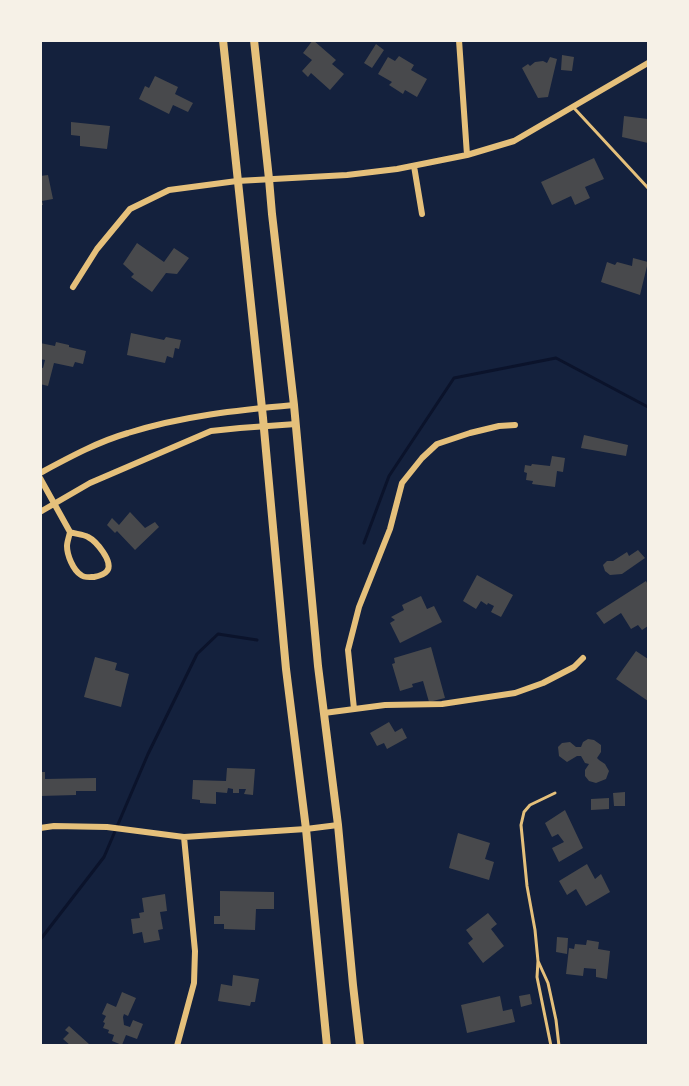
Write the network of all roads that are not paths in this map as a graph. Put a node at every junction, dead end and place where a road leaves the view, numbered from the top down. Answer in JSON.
{"nodes":[{"id":1,"x":223,"y":40,"type":"edge"},
{"id":2,"x":254,"y":40,"type":"edge"},
{"id":3,"x":465,"y":40,"type":"edge"},
{"id":4,"x":459,"y":43,"type":"edge"},
{"id":5,"x":648,"y":63,"type":"edge"},
{"id":6,"x":572,"y":107,"type":"junction"},
{"id":7,"x":466,"y":155,"type":"junction"},
{"id":8,"x":414,"y":166,"type":"junction"},
{"id":9,"x":269,"y":179,"type":"junction"},
{"id":10,"x":237,"y":181,"type":"junction"},
{"id":11,"x":648,"y":188,"type":"edge"},
{"id":12,"x":422,"y":214,"type":"dead end"},
{"id":13,"x":73,"y":287,"type":"dead end"},
{"id":14,"x":294,"y":405,"type":"junction"},
{"id":15,"x":262,"y":408,"type":"junction"},
{"id":16,"x":296,"y":424,"type":"junction"},
{"id":17,"x":515,"y":424,"type":"dead end"},
{"id":18,"x":264,"y":427,"type":"junction"},
{"id":19,"x":40,"y":473,"type":"edge"},
{"id":20,"x":40,"y":478,"type":"edge"},
{"id":21,"x":53,"y":504,"type":"junction"},
{"id":22,"x":40,"y":512,"type":"edge"},
{"id":23,"x":70,"y":532,"type":"junction"},
{"id":24,"x":583,"y":658,"type":"dead end"},
{"id":25,"x":354,"y":709,"type":"junction"},
{"id":26,"x":324,"y":713,"type":"junction"},
{"id":27,"x":555,"y":794,"type":"dead end"},
{"id":28,"x":338,"y":825,"type":"junction"},
{"id":29,"x":40,"y":828,"type":"edge"},
{"id":30,"x":306,"y":829,"type":"junction"},
{"id":31,"x":184,"y":837,"type":"junction"},
{"id":32,"x":538,"y":961,"type":"junction"},
{"id":33,"x":177,"y":1046,"type":"edge"},
{"id":34,"x":327,"y":1046,"type":"edge"},
{"id":35,"x":360,"y":1046,"type":"edge"},
{"id":36,"x":551,"y":1046,"type":"edge"},
{"id":37,"x":560,"y":1046,"type":"edge"}],
"edges":[{"from":1,"to":10,"type":"main road"},
{"from":2,"to":9,"type":"main road"},
{"from":3,"to":4,"type":"lane"},
{"from":4,"to":7,"type":"street"},
{"from":5,"to":6,"type":"street"},
{"from":6,"to":7,"type":"street"},
{"from":6,"to":11,"type":"lane"},
{"from":7,"to":8,"type":"street"},
{"from":8,"to":9,"type":"street"},
{"from":8,"to":12,"type":"street"},
{"from":9,"to":10,"type":"street"},
{"from":9,"to":14,"type":"main road"},
{"from":10,"to":13,"type":"street"},
{"from":10,"to":15,"type":"main road"},
{"from":14,"to":15,"type":"street"},
{"from":14,"to":16,"type":"main road"},
{"from":15,"to":18,"type":"main road"},
{"from":15,"to":19,"type":"street"},
{"from":16,"to":18,"type":"street"},
{"from":16,"to":26,"type":"main road"},
{"from":17,"to":25,"type":"street"},
{"from":18,"to":21,"type":"street"},
{"from":18,"to":30,"type":"main road"},
{"from":20,"to":21,"type":"street"},
{"from":21,"to":22,"type":"street"},
{"from":21,"to":23,"type":"street"},
{"from":23,"to":23,"type":"street"},
{"from":24,"to":25,"type":"street"},
{"from":25,"to":26,"type":"street"},
{"from":26,"to":28,"type":"main road"},
{"from":27,"to":32,"type":"lane"},
{"from":28,"to":30,"type":"street"},
{"from":28,"to":35,"type":"main road"},
{"from":29,"to":31,"type":"street"},
{"from":30,"to":31,"type":"street"},
{"from":30,"to":34,"type":"main road"},
{"from":31,"to":33,"type":"street"},
{"from":32,"to":36,"type":"lane"},
{"from":32,"to":37,"type":"lane"}]}
